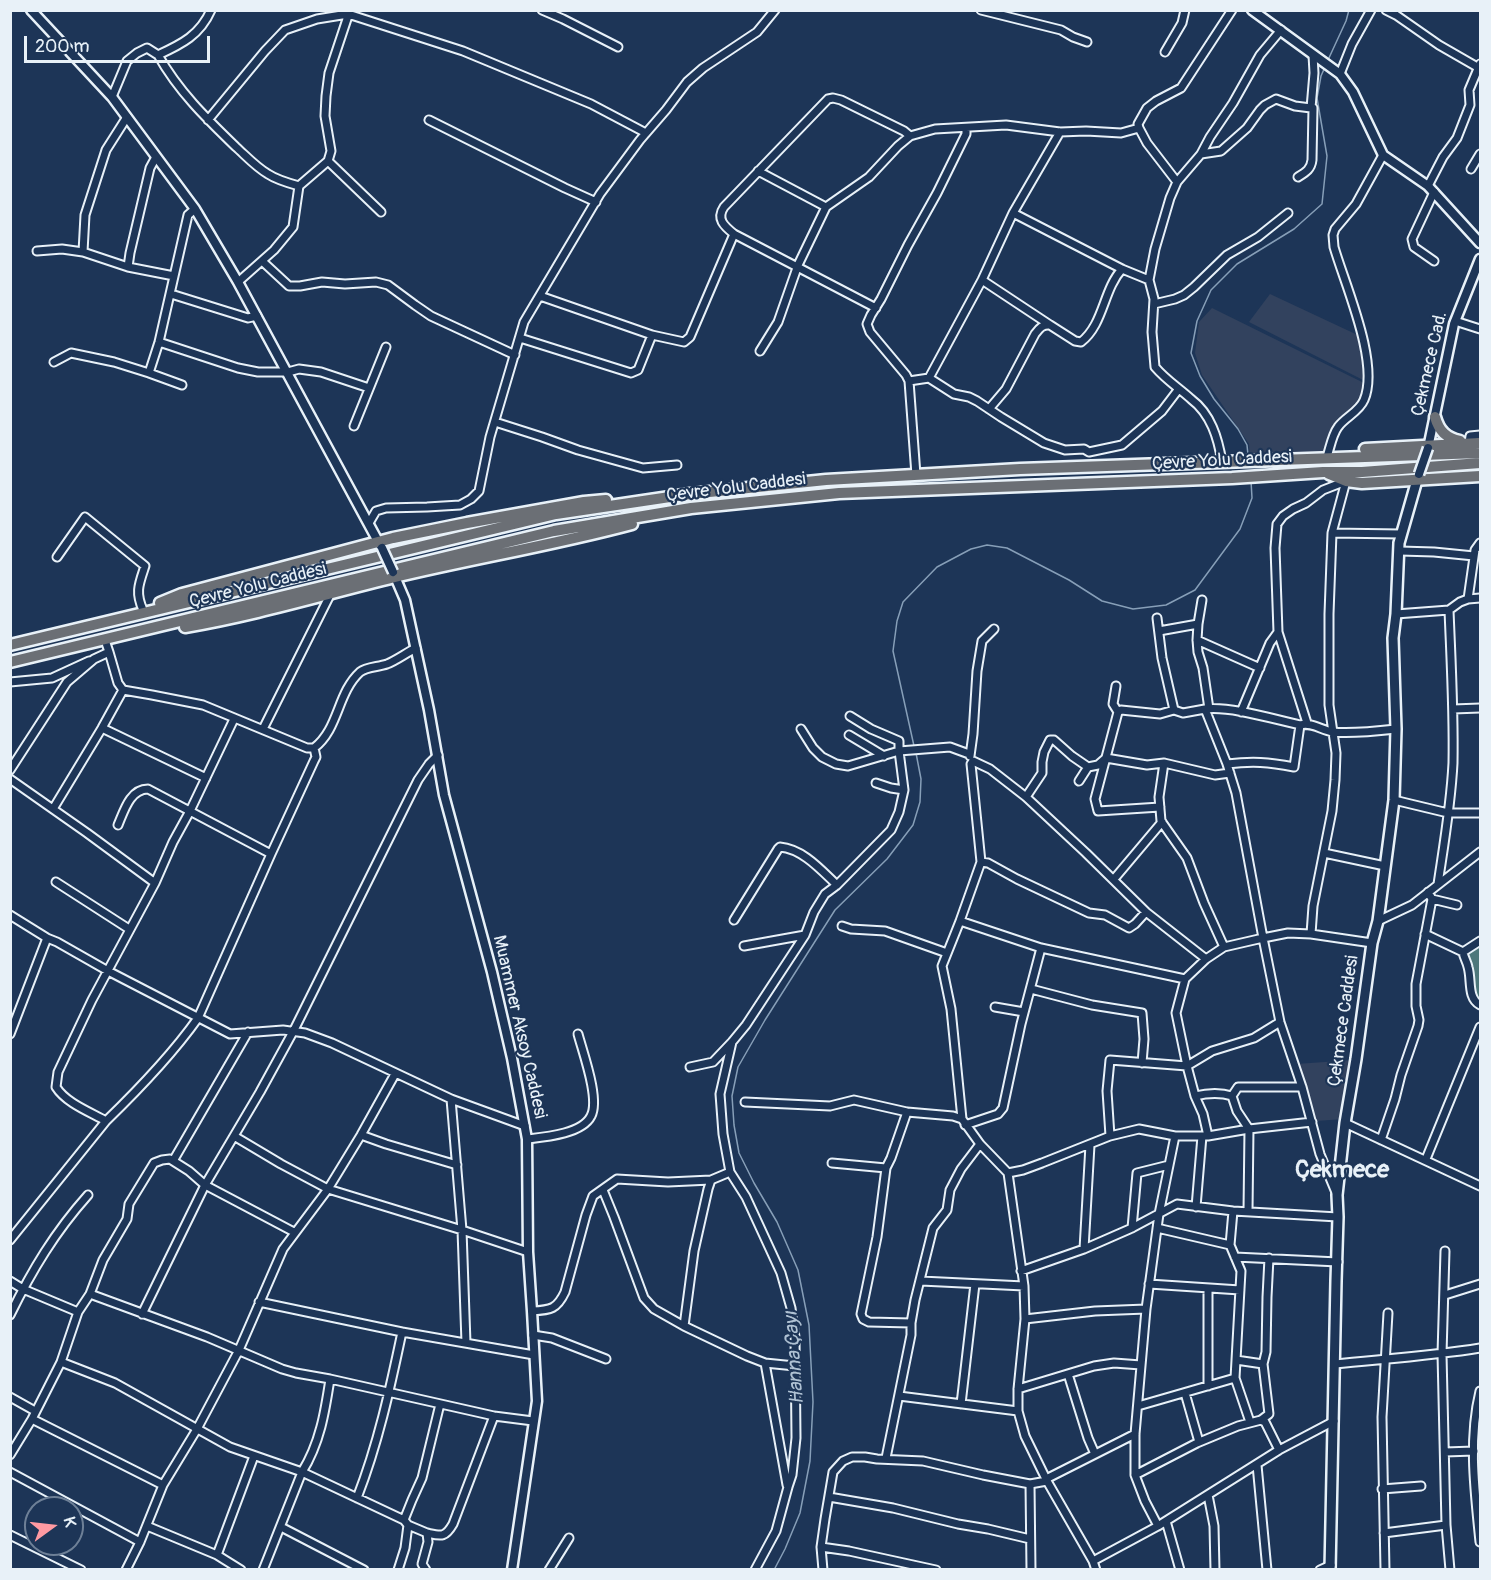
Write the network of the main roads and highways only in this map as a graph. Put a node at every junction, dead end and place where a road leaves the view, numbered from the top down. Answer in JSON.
{"nodes":[{"id":1,"x":1435,"y":417,"type":"road end"},
{"id":2,"x":1475,"y":443,"type":"edge"},
{"id":3,"x":1480,"y":453,"type":"edge"},
{"id":4,"x":1324,"y":458,"type":"junction"},
{"id":5,"x":1480,"y":463,"type":"edge"},
{"id":6,"x":1323,"y":472,"type":"junction"},
{"id":7,"x":1480,"y":476,"type":"edge"},
{"id":8,"x":1418,"y":477,"type":"junction"},
{"id":9,"x":690,"y":494,"type":"junction"},
{"id":10,"x":692,"y":508,"type":"junction"},
{"id":11,"x":131,"y":615,"type":"junction"},
{"id":12,"x":105,"y":640,"type":"junction"},
{"id":13,"x":10,"y":645,"type":"edge"},
{"id":14,"x":10,"y":662,"type":"edge"},
{"id":15,"x":1330,"y":1567,"type":"edge"}],
"edges":[{"from":1,"to":2,"type":"highway"},
{"from":2,"to":4,"type":"highway"},
{"from":3,"to":4,"type":"highway","name":"Çevre Yolu Caddesi"},
{"from":4,"to":9,"type":"highway","name":"Çevre Yolu Caddesi"},
{"from":5,"to":6,"type":"highway","name":"Çevre Yolu Caddesi"},
{"from":6,"to":8,"type":"highway"},
{"from":6,"to":10,"type":"highway","name":"Çevre Yolu Caddesi"},
{"from":7,"to":8,"type":"highway"},
{"from":8,"to":15,"type":"main road","name":"Çekmece Caddesi"},
{"from":9,"to":11,"type":"highway","name":"Çevre Yolu Caddesi"},
{"from":9,"to":11,"type":"highway"},
{"from":10,"to":12,"type":"highway","name":"Çevre Yolu Caddesi"},
{"from":10,"to":12,"type":"highway"},
{"from":11,"to":13,"type":"highway","name":"Çevre Yolu Caddesi"},
{"from":12,"to":14,"type":"highway","name":"Çevre Yolu Caddesi"}]}
